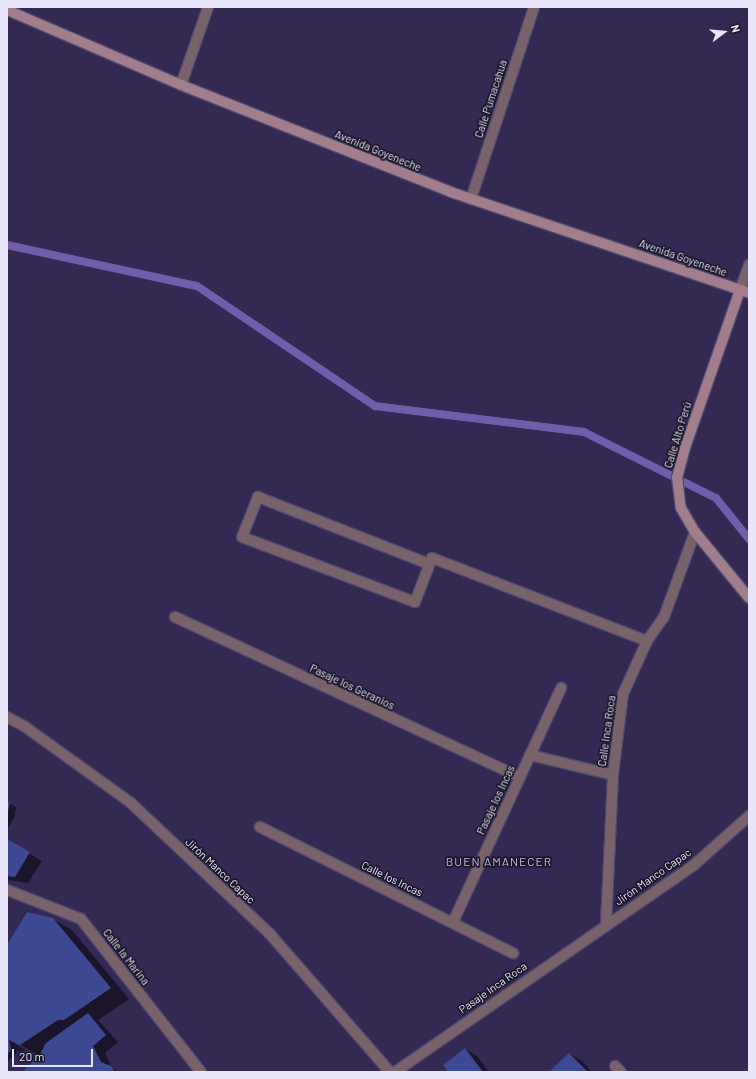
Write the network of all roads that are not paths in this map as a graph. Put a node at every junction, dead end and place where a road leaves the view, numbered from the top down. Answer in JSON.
{"nodes":[{"id":1,"x":208,"y":7,"type":"edge"},
{"id":2,"x":534,"y":7,"type":"edge"},
{"id":3,"x":7,"y":10,"type":"edge"},
{"id":4,"x":181,"y":85,"type":"junction"},
{"id":5,"x":471,"y":198,"type":"junction"},
{"id":6,"x":749,"y":264,"type":"edge"},
{"id":7,"x":744,"y":291,"type":"edge"},
{"id":8,"x":695,"y":532,"type":"junction"},
{"id":9,"x":429,"y":564,"type":"junction"},
{"id":10,"x":749,"y":598,"type":"edge"},
{"id":11,"x":175,"y":617,"type":"dead end"},
{"id":12,"x":647,"y":641,"type":"junction"},
{"id":13,"x":561,"y":688,"type":"dead end"},
{"id":14,"x":7,"y":718,"type":"edge"},
{"id":15,"x":530,"y":755,"type":"junction"},
{"id":16,"x":613,"y":775,"type":"junction"},
{"id":17,"x":519,"y":777,"type":"junction"},
{"id":18,"x":749,"y":816,"type":"edge"},
{"id":19,"x":260,"y":827,"type":"dead end"},
{"id":20,"x":7,"y":890,"type":"edge"},
{"id":21,"x":453,"y":922,"type":"junction"},
{"id":22,"x":606,"y":924,"type":"junction"},
{"id":23,"x":513,"y":953,"type":"dead end"},
{"id":24,"x":201,"y":1072,"type":"edge"},
{"id":25,"x":390,"y":1072,"type":"edge"},
{"id":26,"x":395,"y":1072,"type":"edge"}],
"edges":[{"from":1,"to":4,"type":"street"},
{"from":2,"to":5,"type":"street","name":"Calle Pumacahua"},
{"from":3,"to":4,"type":"main road","name":"Avenida Goyeneche"},
{"from":4,"to":5,"type":"main road","name":"Avenida Goyeneche"},
{"from":5,"to":7,"type":"main road","name":"Avenida Goyeneche"},
{"from":6,"to":7,"type":"street","name":"Calle Alto Perú"},
{"from":7,"to":8,"type":"main road","name":"Calle Alto Perú"},
{"from":8,"to":10,"type":"main road","name":"Calle Alto Perú"},
{"from":8,"to":12,"type":"street","name":"Calle Inca Roca"},
{"from":9,"to":9,"type":"street"},
{"from":9,"to":12,"type":"street"},
{"from":11,"to":17,"type":"street","name":"Pasaje los Geranios"},
{"from":12,"to":16,"type":"street","name":"Calle Inca Roca"},
{"from":13,"to":15,"type":"street","name":"Pasaje los Incas"},
{"from":14,"to":25,"type":"street","name":"Jirón Manco Capac"},
{"from":15,"to":16,"type":"street"},
{"from":15,"to":17,"type":"street","name":"Pasaje los Incas"},
{"from":16,"to":22,"type":"street","name":"Calle Inca Roca"},
{"from":17,"to":21,"type":"street","name":"Pasaje los Incas"},
{"from":18,"to":22,"type":"street","name":"Jirón Manco Capac"},
{"from":19,"to":21,"type":"street","name":"Calle los Incas"},
{"from":20,"to":24,"type":"street","name":"Calle la Marina"},
{"from":21,"to":23,"type":"street","name":"Calle los Incas"},
{"from":22,"to":26,"type":"street","name":"Pasaje Inca Roca"}]}
